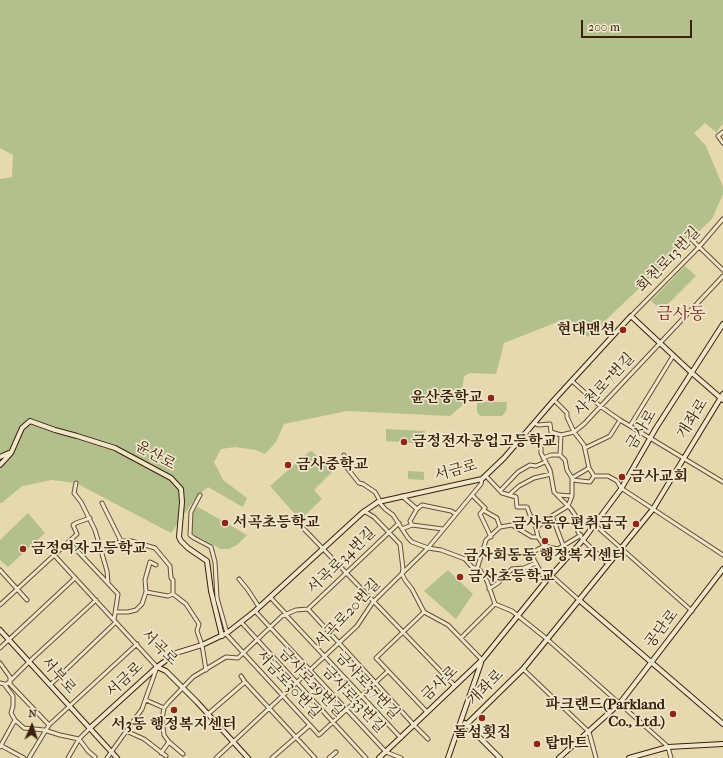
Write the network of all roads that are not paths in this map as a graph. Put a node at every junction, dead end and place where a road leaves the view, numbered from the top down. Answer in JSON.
{"nodes":[{"id":1,"x":723,"y":132,"type":"edge"},
{"id":2,"x":723,"y":143,"type":"edge"},
{"id":3,"x":723,"y":219,"type":"edge"},
{"id":4,"x":692,"y":240,"type":"dead end"},
{"id":5,"x":699,"y":247,"type":"junction"},
{"id":6,"x":723,"y":270,"type":"edge"},
{"id":7,"x":723,"y":276,"type":"edge"},
{"id":8,"x":631,"y":316,"type":"junction"},
{"id":9,"x":723,"y":324,"type":"edge"},
{"id":10,"x":659,"y":343,"type":"junction"},
{"id":11,"x":673,"y":356,"type":"junction"},
{"id":12,"x":692,"y":374,"type":"junction"},
{"id":13,"x":572,"y":381,"type":"junction"},
{"id":14,"x":723,"y":394,"type":"edge"},
{"id":15,"x":722,"y":399,"type":"edge"},
{"id":16,"x":554,"y":400,"type":"junction"},
{"id":17,"x":600,"y":406,"type":"junction"},
{"id":18,"x":620,"y":420,"type":"junction"},
{"id":19,"x":534,"y":423,"type":"junction"},
{"id":20,"x":630,"y":426,"type":"junction"},
{"id":21,"x":574,"y":432,"type":"junction"},
{"id":22,"x":561,"y":435,"type":"junction"},
{"id":23,"x":651,"y":437,"type":"junction"},
{"id":24,"x":540,"y":448,"type":"dead end"},
{"id":25,"x":585,"y":448,"type":"junction"},
{"id":26,"x":11,"y":453,"type":"junction"},
{"id":27,"x":344,"y":455,"type":"dead end"},
{"id":28,"x":560,"y":456,"type":"junction"},
{"id":29,"x":0,"y":457,"type":"edge"},
{"id":30,"x":543,"y":458,"type":"junction"},
{"id":31,"x":684,"y":458,"type":"junction"},
{"id":32,"x":545,"y":462,"type":"junction"},
{"id":33,"x":0,"y":465,"type":"edge"},
{"id":34,"x":589,"y":468,"type":"junction"},
{"id":35,"x":551,"y":474,"type":"junction"},
{"id":36,"x":486,"y":476,"type":"junction"},
{"id":37,"x":594,"y":476,"type":"junction"},
{"id":38,"x":482,"y":479,"type":"junction"},
{"id":39,"x":572,"y":479,"type":"junction"},
{"id":40,"x":723,"y":482,"type":"edge"},
{"id":41,"x":76,"y":483,"type":"dead end"},
{"id":42,"x":621,"y":488,"type":"junction"},
{"id":43,"x":500,"y":491,"type":"junction"},
{"id":44,"x":200,"y":495,"type":"dead end"},
{"id":45,"x":472,"y":495,"type":"junction"},
{"id":46,"x":509,"y":495,"type":"junction"},
{"id":47,"x":558,"y":495,"type":"junction"},
{"id":48,"x":402,"y":496,"type":"junction"},
{"id":49,"x":572,"y":496,"type":"junction"},
{"id":50,"x":379,"y":502,"type":"junction"},
{"id":51,"x":102,"y":503,"type":"dead end"},
{"id":52,"x":568,"y":506,"type":"junction"},
{"id":53,"x":417,"y":509,"type":"junction"},
{"id":54,"x":484,"y":509,"type":"junction"},
{"id":55,"x":653,"y":509,"type":"junction"},
{"id":56,"x":364,"y":511,"type":"junction"},
{"id":57,"x":456,"y":514,"type":"junction"},
{"id":58,"x":552,"y":516,"type":"junction"},
{"id":59,"x":90,"y":518,"type":"junction"},
{"id":60,"x":399,"y":523,"type":"junction"},
{"id":61,"x":412,"y":525,"type":"junction"},
{"id":62,"x":595,"y":525,"type":"junction"},
{"id":63,"x":500,"y":527,"type":"junction"},
{"id":64,"x":443,"y":528,"type":"junction"},
{"id":65,"x":536,"y":528,"type":"junction"},
{"id":66,"x":304,"y":529,"type":"dead end"},
{"id":67,"x":402,"y":529,"type":"junction"},
{"id":68,"x":389,"y":531,"type":"junction"},
{"id":69,"x":581,"y":535,"type":"junction"},
{"id":70,"x":490,"y":537,"type":"junction"},
{"id":71,"x":538,"y":537,"type":"junction"},
{"id":72,"x":583,"y":540,"type":"junction"},
{"id":73,"x":121,"y":541,"type":"junction"},
{"id":74,"x":69,"y":542,"type":"junction"},
{"id":75,"x":563,"y":545,"type":"junction"},
{"id":76,"x":544,"y":546,"type":"junction"},
{"id":77,"x":322,"y":548,"type":"junction"},
{"id":78,"x":428,"y":548,"type":"junction"},
{"id":79,"x":620,"y":548,"type":"junction"},
{"id":80,"x":558,"y":549,"type":"junction"},
{"id":81,"x":101,"y":550,"type":"junction"},
{"id":82,"x":54,"y":556,"type":"junction"},
{"id":83,"x":723,"y":556,"type":"edge"},
{"id":84,"x":566,"y":557,"type":"junction"},
{"id":85,"x":536,"y":563,"type":"junction"},
{"id":86,"x":156,"y":564,"type":"dead end"},
{"id":87,"x":608,"y":564,"type":"junction"},
{"id":88,"x":477,"y":569,"type":"junction"},
{"id":89,"x":723,"y":569,"type":"edge"},
{"id":90,"x":0,"y":570,"type":"edge"},
{"id":91,"x":347,"y":573,"type":"junction"},
{"id":92,"x":402,"y":574,"type":"junction"},
{"id":93,"x":551,"y":575,"type":"junction"},
{"id":94,"x":75,"y":578,"type":"junction"},
{"id":95,"x":239,"y":579,"type":"dead end"},
{"id":96,"x":546,"y":581,"type":"junction"},
{"id":97,"x":108,"y":583,"type":"junction"},
{"id":98,"x":18,"y":588,"type":"junction"},
{"id":99,"x":489,"y":589,"type":"junction"},
{"id":100,"x":146,"y":592,"type":"junction"},
{"id":101,"x":173,"y":594,"type":"junction"},
{"id":102,"x":270,"y":597,"type":"junction"},
{"id":103,"x":27,"y":600,"type":"dead end"},
{"id":104,"x":96,"y":600,"type":"junction"},
{"id":105,"x":579,"y":600,"type":"junction"},
{"id":106,"x":373,"y":602,"type":"junction"},
{"id":107,"x":495,"y":604,"type":"junction"},
{"id":108,"x":0,"y":605,"type":"edge"},
{"id":109,"x":257,"y":609,"type":"junction"},
{"id":110,"x":308,"y":609,"type":"junction"},
{"id":111,"x":692,"y":611,"type":"junction"},
{"id":112,"x":116,"y":612,"type":"junction"},
{"id":113,"x":424,"y":612,"type":"junction"},
{"id":114,"x":285,"y":614,"type":"junction"},
{"id":115,"x":519,"y":616,"type":"junction"},
{"id":116,"x":115,"y":621,"type":"junction"},
{"id":117,"x":241,"y":622,"type":"junction"},
{"id":118,"x":270,"y":627,"type":"junction"},
{"id":119,"x":0,"y":630,"type":"edge"},
{"id":120,"x":403,"y":632,"type":"junction"},
{"id":121,"x":225,"y":634,"type":"junction"},
{"id":122,"x":461,"y":638,"type":"junction"},
{"id":123,"x":8,"y":639,"type":"junction"},
{"id":124,"x":547,"y":639,"type":"junction"},
{"id":125,"x":257,"y":640,"type":"junction"},
{"id":126,"x":338,"y":643,"type":"junction"},
{"id":127,"x":136,"y":644,"type":"junction"},
{"id":128,"x":202,"y":645,"type":"junction"},
{"id":129,"x":0,"y":648,"type":"edge"},
{"id":130,"x":243,"y":653,"type":"junction"},
{"id":131,"x":324,"y":656,"type":"junction"},
{"id":132,"x":482,"y":660,"type":"junction"},
{"id":133,"x":30,"y":662,"type":"junction"},
{"id":134,"x":652,"y":662,"type":"junction"},
{"id":135,"x":0,"y":663,"type":"edge"},
{"id":136,"x":157,"y":667,"type":"junction"},
{"id":137,"x":523,"y":669,"type":"junction"},
{"id":138,"x":206,"y":670,"type":"junction"},
{"id":139,"x":310,"y":670,"type":"junction"},
{"id":140,"x":388,"y":671,"type":"junction"},
{"id":141,"x":241,"y":676,"type":"dead end"},
{"id":142,"x":465,"y":676,"type":"junction"},
{"id":143,"x":10,"y":680,"type":"junction"},
{"id":144,"x":245,"y":682,"type":"junction"},
{"id":145,"x":475,"y":682,"type":"junction"},
{"id":146,"x":0,"y":683,"type":"edge"},
{"id":147,"x":296,"y":683,"type":"junction"},
{"id":148,"x":375,"y":683,"type":"junction"},
{"id":149,"x":4,"y":684,"type":"junction"},
{"id":150,"x":50,"y":685,"type":"junction"},
{"id":151,"x":455,"y":686,"type":"junction"},
{"id":152,"x":182,"y":688,"type":"junction"},
{"id":153,"x":283,"y":696,"type":"junction"},
{"id":154,"x":361,"y":696,"type":"junction"},
{"id":155,"x":146,"y":700,"type":"junction"},
{"id":156,"x":620,"y":703,"type":"junction"},
{"id":157,"x":69,"y":706,"type":"junction"},
{"id":158,"x":164,"y":708,"type":"junction"},
{"id":159,"x":269,"y":708,"type":"junction"},
{"id":160,"x":347,"y":710,"type":"junction"},
{"id":161,"x":427,"y":712,"type":"junction"},
{"id":162,"x":208,"y":714,"type":"junction"},
{"id":163,"x":15,"y":720,"type":"junction"},
{"id":164,"x":461,"y":721,"type":"junction"},
{"id":165,"x":333,"y":722,"type":"junction"},
{"id":166,"x":467,"y":724,"type":"junction"},
{"id":167,"x":723,"y":724,"type":"edge"},
{"id":168,"x":49,"y":725,"type":"junction"},
{"id":169,"x":310,"y":725,"type":"junction"},
{"id":170,"x":414,"y":725,"type":"junction"},
{"id":171,"x":90,"y":728,"type":"junction"},
{"id":172,"x":44,"y":730,"type":"junction"},
{"id":173,"x":126,"y":731,"type":"junction"},
{"id":174,"x":589,"y":732,"type":"junction"},
{"id":175,"x":296,"y":737,"type":"junction"},
{"id":176,"x":401,"y":738,"type":"junction"},
{"id":177,"x":455,"y":738,"type":"junction"},
{"id":178,"x":79,"y":739,"type":"junction"},
{"id":179,"x":428,"y":739,"type":"dead end"},
{"id":180,"x":169,"y":742,"type":"junction"},
{"id":181,"x":233,"y":742,"type":"junction"},
{"id":182,"x":723,"y":744,"type":"edge"},
{"id":183,"x":0,"y":746,"type":"edge"},
{"id":184,"x":668,"y":747,"type":"junction"},
{"id":185,"x":112,"y":752,"type":"junction"},
{"id":186,"x":336,"y":752,"type":"dead end"},
{"id":187,"x":386,"y":752,"type":"junction"},
{"id":188,"x":161,"y":753,"type":"junction"},
{"id":189,"x":183,"y":754,"type":"dead end"},
{"id":190,"x":166,"y":756,"type":"dead end"},
{"id":191,"x":95,"y":757,"type":"dead end"},
{"id":192,"x":24,"y":758,"type":"edge"},
{"id":193,"x":29,"y":758,"type":"edge"},
{"id":194,"x":68,"y":758,"type":"edge"},
{"id":195,"x":107,"y":758,"type":"edge"},
{"id":196,"x":117,"y":758,"type":"edge"},
{"id":197,"x":216,"y":758,"type":"edge"},
{"id":198,"x":248,"y":758,"type":"edge"},
{"id":199,"x":272,"y":758,"type":"edge"},
{"id":200,"x":316,"y":758,"type":"edge"},
{"id":201,"x":329,"y":758,"type":"edge"},
{"id":202,"x":366,"y":758,"type":"edge"},
{"id":203,"x":379,"y":758,"type":"edge"},
{"id":204,"x":401,"y":758,"type":"edge"},
{"id":205,"x":448,"y":758,"type":"edge"},
{"id":206,"x":500,"y":758,"type":"edge"},
{"id":207,"x":559,"y":758,"type":"edge"},
{"id":208,"x":596,"y":758,"type":"edge"},
{"id":209,"x":629,"y":758,"type":"edge"},
{"id":210,"x":671,"y":758,"type":"edge"}],
"edges":[{"from":1,"to":2,"type":"street"},
{"from":3,"to":5,"type":"street","name":"회천로13번길"},
{"from":4,"to":5,"type":"street"},
{"from":5,"to":6,"type":"street"},
{"from":5,"to":8,"type":"street","name":"회천로13번길"},
{"from":7,"to":10,"type":"street","name":"사천로7번길"},
{"from":8,"to":10,"type":"street"},
{"from":8,"to":13,"type":"street","name":"서금로"},
{"from":9,"to":12,"type":"street","name":"금사로"},
{"from":10,"to":11,"type":"street"},
{"from":10,"to":17,"type":"street","name":"사천로7번길"},
{"from":11,"to":12,"type":"street"},
{"from":11,"to":20,"type":"street"},
{"from":12,"to":15,"type":"street"},
{"from":12,"to":23,"type":"street","name":"금사로"},
{"from":13,"to":16,"type":"street","name":"서금로"},
{"from":13,"to":17,"type":"street","name":"개좌로"},
{"from":14,"to":15,"type":"street","name":"개좌로"},
{"from":15,"to":31,"type":"street","name":"개좌로"},
{"from":16,"to":19,"type":"street","name":"서금로"},
{"from":16,"to":21,"type":"street"},
{"from":17,"to":18,"type":"street","name":"개좌로"},
{"from":17,"to":21,"type":"street","name":"사천로7번길"},
{"from":18,"to":20,"type":"street","name":"개좌로"},
{"from":18,"to":25,"type":"street"},
{"from":19,"to":22,"type":"street"},
{"from":19,"to":36,"type":"street","name":"서금로"},
{"from":20,"to":23,"type":"street","name":"개좌로"},
{"from":21,"to":22,"type":"street","name":"사천로7번길"},
{"from":21,"to":25,"type":"street"},
{"from":22,"to":28,"type":"street"},
{"from":23,"to":31,"type":"street","name":"개좌로"},
{"from":23,"to":42,"type":"street","name":"금사로"},
{"from":24,"to":30,"type":"street"},
{"from":25,"to":34,"type":"street"},
{"from":26,"to":29,"type":"street"},
{"from":26,"to":33,"type":"street"},
{"from":26,"to":121,"type":"street","name":"윤산로"},
{"from":27,"to":50,"type":"street"},
{"from":28,"to":30,"type":"street"},
{"from":28,"to":39,"type":"street"},
{"from":30,"to":32,"type":"street"},
{"from":31,"to":40,"type":"street"},
{"from":31,"to":55,"type":"street","name":"개좌로"},
{"from":32,"to":35,"type":"street"},
{"from":32,"to":43,"type":"street"},
{"from":34,"to":37,"type":"street"},
{"from":34,"to":39,"type":"street"},
{"from":35,"to":46,"type":"street"},
{"from":35,"to":47,"type":"street"},
{"from":36,"to":38,"type":"street","name":"서금로"},
{"from":36,"to":43,"type":"street"},
{"from":37,"to":39,"type":"street"},
{"from":37,"to":42,"type":"street"},
{"from":38,"to":45,"type":"street","name":"서곡로20번길"},
{"from":38,"to":48,"type":"street","name":"서금로"},
{"from":39,"to":49,"type":"street"},
{"from":41,"to":59,"type":"street"},
{"from":42,"to":55,"type":"street"},
{"from":42,"to":62,"type":"street","name":"금사로"},
{"from":43,"to":46,"type":"street"},
{"from":44,"to":121,"type":"street"},
{"from":45,"to":54,"type":"street"},
{"from":45,"to":57,"type":"street","name":"서곡로20번길"},
{"from":46,"to":65,"type":"street"},
{"from":47,"to":49,"type":"street"},
{"from":47,"to":52,"type":"street"},
{"from":48,"to":50,"type":"street","name":"서금로"},
{"from":48,"to":53,"type":"street"},
{"from":49,"to":52,"type":"street"},
{"from":50,"to":56,"type":"street","name":"서금로"},
{"from":50,"to":60,"type":"street"},
{"from":51,"to":73,"type":"street"},
{"from":52,"to":58,"type":"street"},
{"from":52,"to":69,"type":"street"},
{"from":53,"to":57,"type":"street"},
{"from":53,"to":61,"type":"street"},
{"from":54,"to":63,"type":"street"},
{"from":54,"to":70,"type":"street"},
{"from":55,"to":79,"type":"street","name":"개좌로"},
{"from":55,"to":83,"type":"street"},
{"from":56,"to":68,"type":"street"},
{"from":56,"to":77,"type":"street","name":"서금로"},
{"from":57,"to":64,"type":"street","name":"서곡로20번길"},
{"from":58,"to":65,"type":"street"},
{"from":58,"to":75,"type":"street"},
{"from":59,"to":74,"type":"street"},
{"from":59,"to":81,"type":"street"},
{"from":60,"to":67,"type":"street"},
{"from":60,"to":68,"type":"street","name":"서곡로34번길"},
{"from":61,"to":64,"type":"street"},
{"from":61,"to":67,"type":"street"},
{"from":62,"to":72,"type":"street","name":"금사로"},
{"from":62,"to":79,"type":"street"},
{"from":63,"to":70,"type":"street"},
{"from":63,"to":71,"type":"street"},
{"from":64,"to":78,"type":"street","name":"서곡로20번길"},
{"from":65,"to":71,"type":"street"},
{"from":66,"to":77,"type":"street"},
{"from":67,"to":78,"type":"street"},
{"from":68,"to":91,"type":"street","name":"서곡로34번길"},
{"from":68,"to":92,"type":"street"},
{"from":69,"to":72,"type":"street"},
{"from":69,"to":75,"type":"street"},
{"from":70,"to":88,"type":"street"},
{"from":71,"to":76,"type":"street"},
{"from":72,"to":84,"type":"street","name":"금사로"},
{"from":72,"to":87,"type":"street"},
{"from":73,"to":81,"type":"street"},
{"from":73,"to":101,"type":"street"},
{"from":74,"to":82,"type":"street"},
{"from":74,"to":97,"type":"street"},
{"from":75,"to":80,"type":"street"},
{"from":76,"to":80,"type":"street"},
{"from":76,"to":85,"type":"street"},
{"from":77,"to":91,"type":"street"},
{"from":77,"to":102,"type":"street","name":"서금로"},
{"from":78,"to":88,"type":"street"},
{"from":78,"to":92,"type":"street","name":"서곡로20번길"},
{"from":79,"to":87,"type":"street","name":"개좌로"},
{"from":79,"to":111,"type":"street"},
{"from":80,"to":84,"type":"street"},
{"from":81,"to":97,"type":"street"},
{"from":82,"to":94,"type":"street","name":"서곡로"},
{"from":82,"to":98,"type":"street"},
{"from":84,"to":93,"type":"street","name":"금사로"},
{"from":85,"to":96,"type":"street"},
{"from":85,"to":99,"type":"street"},
{"from":86,"to":100,"type":"street"},
{"from":87,"to":105,"type":"street","name":"개좌로"},
{"from":88,"to":99,"type":"street"},
{"from":89,"to":111,"type":"street","name":"공단로"},
{"from":90,"to":98,"type":"street"},
{"from":91,"to":106,"type":"street"},
{"from":91,"to":110,"type":"street","name":"서곡로34번길"},
{"from":92,"to":106,"type":"street","name":"서곡로20번길"},
{"from":92,"to":113,"type":"street"},
{"from":93,"to":96,"type":"street","name":"금사로"},
{"from":93,"to":105,"type":"street"},
{"from":94,"to":104,"type":"street","name":"서곡로"},
{"from":94,"to":123,"type":"street"},
{"from":95,"to":109,"type":"street"},
{"from":96,"to":115,"type":"street","name":"금사로"},
{"from":97,"to":112,"type":"street"},
{"from":98,"to":103,"type":"street"},
{"from":98,"to":108,"type":"street"},
{"from":99,"to":107,"type":"street"},
{"from":100,"to":101,"type":"street"},
{"from":100,"to":112,"type":"street"},
{"from":101,"to":128,"type":"street"},
{"from":102,"to":109,"type":"street","name":"서금로"},
{"from":102,"to":114,"type":"street","name":"금사로37번길"},
{"from":104,"to":116,"type":"street","name":"서곡로"},
{"from":104,"to":133,"type":"street"},
{"from":105,"to":124,"type":"street","name":"개좌로"},
{"from":105,"to":134,"type":"street"},
{"from":106,"to":120,"type":"street"},
{"from":106,"to":126,"type":"street","name":"서곡로20번길"},
{"from":107,"to":115,"type":"street"},
{"from":107,"to":122,"type":"street"},
{"from":109,"to":117,"type":"street","name":"서금로"},
{"from":109,"to":118,"type":"street","name":"금사로33번길"},
{"from":110,"to":114,"type":"street","name":"서곡로34번길"},
{"from":110,"to":126,"type":"street"},
{"from":111,"to":134,"type":"street","name":"공단로"},
{"from":112,"to":116,"type":"street"},
{"from":113,"to":120,"type":"street"},
{"from":113,"to":122,"type":"street"},
{"from":114,"to":118,"type":"street","name":"서곡로34번길"},
{"from":114,"to":131,"type":"street","name":"금사로37번길"},
{"from":115,"to":124,"type":"street"},
{"from":115,"to":132,"type":"street","name":"금사로"},
{"from":116,"to":127,"type":"street","name":"서곡로"},
{"from":116,"to":150,"type":"street"},
{"from":117,"to":121,"type":"street","name":"서금로"},
{"from":117,"to":125,"type":"street","name":"금사로29번길"},
{"from":118,"to":125,"type":"street","name":"서곡로34번길"},
{"from":118,"to":139,"type":"street","name":"금사로33번길"},
{"from":119,"to":123,"type":"street","name":"서부로"},
{"from":120,"to":140,"type":"street"},
{"from":120,"to":151,"type":"street"},
{"from":121,"to":128,"type":"street","name":"서금로"},
{"from":121,"to":130,"type":"street","name":"서금로30번길"},
{"from":122,"to":132,"type":"street"},
{"from":123,"to":129,"type":"street"},
{"from":123,"to":133,"type":"street","name":"서부로"},
{"from":124,"to":137,"type":"street","name":"개좌로"},
{"from":124,"to":156,"type":"street"},
{"from":125,"to":130,"type":"street","name":"서곡로34번길"},
{"from":125,"to":147,"type":"street","name":"금사로29번길"},
{"from":126,"to":131,"type":"street","name":"서곡로20번길"},
{"from":126,"to":148,"type":"street"},
{"from":127,"to":136,"type":"street","name":"서곡로"},
{"from":127,"to":157,"type":"street"},
{"from":128,"to":136,"type":"street","name":"서금로"},
{"from":128,"to":138,"type":"street"},
{"from":130,"to":138,"type":"street","name":"서곡로34번길"},
{"from":130,"to":153,"type":"street","name":"서금로30번길"},
{"from":131,"to":139,"type":"street","name":"서곡로20번길"},
{"from":131,"to":154,"type":"street","name":"금사로37번길"},
{"from":132,"to":142,"type":"street","name":"금사로"},
{"from":132,"to":145,"type":"street","name":"금사로"},
{"from":133,"to":143,"type":"street","name":"서부로"},
{"from":133,"to":150,"type":"street","name":"서부로"},
{"from":134,"to":156,"type":"street","name":"공단로"},
{"from":134,"to":167,"type":"street"},
{"from":135,"to":143,"type":"street"},
{"from":136,"to":152,"type":"street","name":"서곡로"},
{"from":136,"to":155,"type":"street"},
{"from":136,"to":171,"type":"street","name":"서금로"},
{"from":137,"to":166,"type":"street","name":"개좌로"},
{"from":137,"to":174,"type":"street"},
{"from":138,"to":152,"type":"street","name":"서곡로34번길"},
{"from":139,"to":147,"type":"street","name":"서곡로20번길"},
{"from":139,"to":160,"type":"street","name":"금사로33번길"},
{"from":140,"to":148,"type":"street","name":"서금로30번길"},
{"from":140,"to":161,"type":"street"},
{"from":141,"to":144,"type":"street"},
{"from":142,"to":145,"type":"street"},
{"from":142,"to":151,"type":"street","name":"금사로"},
{"from":143,"to":149,"type":"street","name":"서부로"},
{"from":143,"to":168,"type":"street"},
{"from":144,"to":159,"type":"street"},
{"from":144,"to":162,"type":"street"},
{"from":145,"to":164,"type":"street","name":"금사로"},
{"from":146,"to":149,"type":"street"},
{"from":147,"to":153,"type":"street","name":"서곡로20번길"},
{"from":147,"to":165,"type":"street","name":"금사로29번길"},
{"from":148,"to":154,"type":"street","name":"서금로30번길"},
{"from":148,"to":170,"type":"street"},
{"from":149,"to":163,"type":"street"},
{"from":150,"to":157,"type":"street","name":"서부로"},
{"from":151,"to":161,"type":"street","name":"금사로"},
{"from":152,"to":158,"type":"street","name":"서곡로34번길"},
{"from":152,"to":162,"type":"street","name":"서곡로"},
{"from":153,"to":159,"type":"street","name":"서곡로20번길"},
{"from":153,"to":169,"type":"street","name":"서금로30번길"},
{"from":154,"to":160,"type":"street","name":"서금로30번길"},
{"from":154,"to":176,"type":"street","name":"금사로37번길"},
{"from":155,"to":158,"type":"street"},
{"from":155,"to":173,"type":"street"},
{"from":156,"to":174,"type":"street","name":"공단로"},
{"from":156,"to":184,"type":"street"},
{"from":157,"to":168,"type":"street","name":"서부로"},
{"from":157,"to":171,"type":"street","name":"서부로"},
{"from":158,"to":180,"type":"street"},
{"from":159,"to":175,"type":"street"},
{"from":159,"to":181,"type":"street","name":"서곡로20번길"},
{"from":160,"to":165,"type":"street","name":"서금로30번길"},
{"from":160,"to":187,"type":"street","name":"금사로33번길"},
{"from":161,"to":170,"type":"street","name":"금사로"},
{"from":162,"to":181,"type":"street","name":"서곡로"},
{"from":163,"to":172,"type":"street"},
{"from":163,"to":183,"type":"street"},
{"from":164,"to":166,"type":"street"},
{"from":164,"to":177,"type":"street","name":"금사로"},
{"from":165,"to":169,"type":"street","name":"서금로30번길"},
{"from":165,"to":202,"type":"street","name":"금사로29번길"},
{"from":166,"to":177,"type":"street","name":"개좌로"},
{"from":166,"to":206,"type":"street"},
{"from":168,"to":172,"type":"street","name":"서부로"},
{"from":169,"to":175,"type":"street"},
{"from":170,"to":176,"type":"street","name":"금사로"},
{"from":170,"to":179,"type":"street"},
{"from":171,"to":178,"type":"street"},
{"from":171,"to":185,"type":"street","name":"서부로"},
{"from":172,"to":178,"type":"street"},
{"from":172,"to":193,"type":"street","name":"서부로"},
{"from":173,"to":185,"type":"street"},
{"from":173,"to":188,"type":"street"},
{"from":174,"to":207,"type":"street","name":"공단로"},
{"from":174,"to":208,"type":"street"},
{"from":175,"to":199,"type":"street"},
{"from":175,"to":200,"type":"street"},
{"from":176,"to":187,"type":"street","name":"금사로"},
{"from":177,"to":205,"type":"street","name":"개좌로"},
{"from":178,"to":191,"type":"street"},
{"from":178,"to":194,"type":"street"},
{"from":180,"to":188,"type":"street"},
{"from":180,"to":189,"type":"street"},
{"from":181,"to":197,"type":"street","name":"서곡로20번길"},
{"from":181,"to":198,"type":"street","name":"서곡로"},
{"from":182,"to":184,"type":"street"},
{"from":183,"to":192,"type":"street"},
{"from":184,"to":209,"type":"street"},
{"from":184,"to":210,"type":"street"},
{"from":185,"to":195,"type":"street"},
{"from":185,"to":196,"type":"street","name":"서부로"},
{"from":186,"to":201,"type":"street"},
{"from":187,"to":203,"type":"street","name":"금사로"},
{"from":187,"to":204,"type":"street"},
{"from":188,"to":190,"type":"street"}]}
